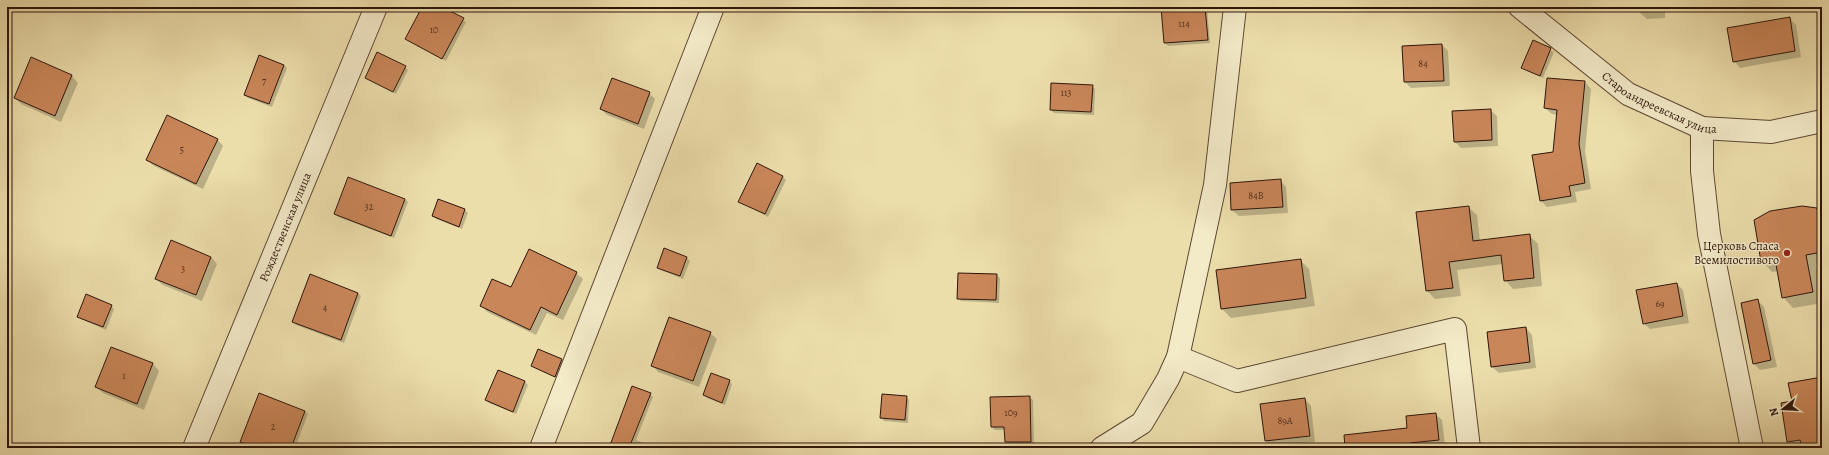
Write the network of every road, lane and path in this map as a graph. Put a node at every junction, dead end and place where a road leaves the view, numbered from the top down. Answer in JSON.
{"nodes":[{"id":1,"x":376,"y":7,"type":"edge"},
{"id":2,"x":713,"y":7,"type":"edge"},
{"id":3,"x":1235,"y":7,"type":"edge"},
{"id":4,"x":1520,"y":7,"type":"edge"},
{"id":5,"x":1822,"y":121,"type":"edge"},
{"id":6,"x":1702,"y":128,"type":"junction"},
{"id":7,"x":1178,"y":357,"type":"junction"},
{"id":8,"x":194,"y":448,"type":"edge"},
{"id":9,"x":541,"y":448,"type":"edge"},
{"id":10,"x":1102,"y":448,"type":"edge"},
{"id":11,"x":1469,"y":448,"type":"edge"},
{"id":12,"x":1752,"y":448,"type":"edge"}],
"edges":[{"from":1,"to":8,"type":"street","name":"Рождественская улица"},
{"from":2,"to":9,"type":"street"},
{"from":3,"to":7,"type":"street"},
{"from":4,"to":6,"type":"street","name":"Староандреевская улица"},
{"from":5,"to":6,"type":"street","name":"Староандреевская улица"},
{"from":6,"to":12,"type":"street"},
{"from":7,"to":10,"type":"street"},
{"from":7,"to":11,"type":"street"}]}
